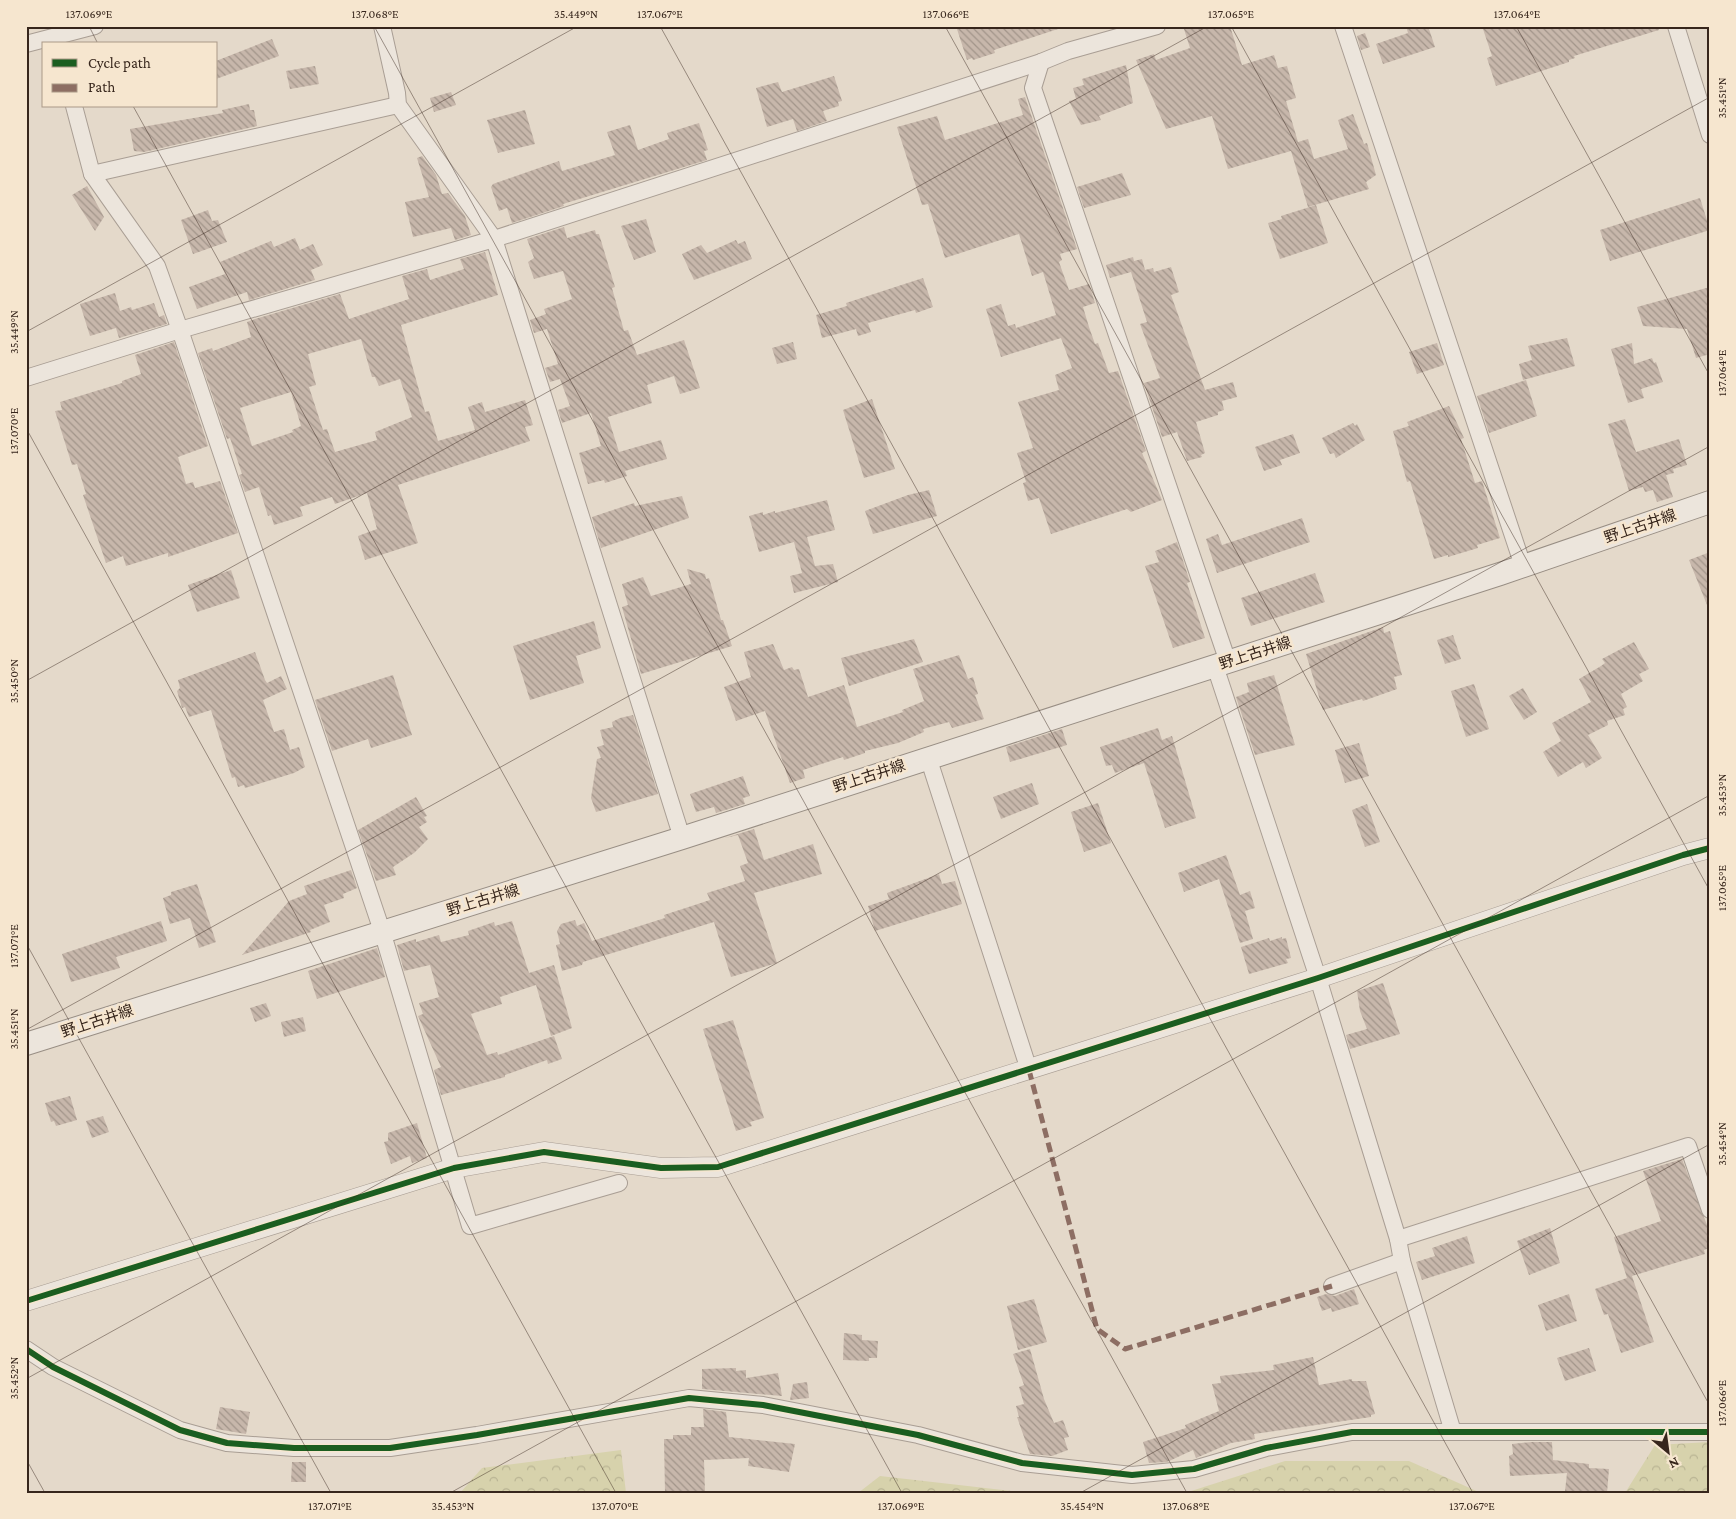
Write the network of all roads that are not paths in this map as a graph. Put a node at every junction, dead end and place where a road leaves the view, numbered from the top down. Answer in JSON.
{"nodes":[{"id":1,"x":95,"y":26,"type":"edge"},
{"id":2,"x":382,"y":26,"type":"edge"},
{"id":3,"x":1157,"y":26,"type":"edge"},
{"id":4,"x":1343,"y":26,"type":"edge"},
{"id":5,"x":1676,"y":26,"type":"edge"},
{"id":6,"x":55,"y":36,"type":"edge"},
{"id":7,"x":26,"y":44,"type":"edge"},
{"id":8,"x":1041,"y":62,"type":"junction"},
{"id":9,"x":398,"y":105,"type":"junction"},
{"id":10,"x":75,"y":108,"type":"edge"},
{"id":11,"x":1710,"y":135,"type":"edge"},
{"id":12,"x":92,"y":174,"type":"junction"},
{"id":13,"x":494,"y":239,"type":"junction"},
{"id":14,"x":180,"y":330,"type":"junction"},
{"id":15,"x":26,"y":378,"type":"edge"},
{"id":16,"x":1710,"y":502,"type":"edge"},
{"id":17,"x":1523,"y":566,"type":"junction"},
{"id":18,"x":1221,"y":664,"type":"junction"},
{"id":19,"x":928,"y":757,"type":"junction"},
{"id":20,"x":682,"y":838,"type":"junction"},
{"id":21,"x":1710,"y":848,"type":"edge"},
{"id":22,"x":382,"y":931,"type":"junction"},
{"id":23,"x":1318,"y":978,"type":"junction"},
{"id":24,"x":26,"y":1044,"type":"edge"},
{"id":25,"x":1029,"y":1070,"type":"junction"},
{"id":26,"x":454,"y":1168,"type":"junction"},
{"id":27,"x":619,"y":1183,"type":"dead end"},
{"id":28,"x":1710,"y":1210,"type":"edge"},
{"id":29,"x":1398,"y":1239,"type":"junction"},
{"id":30,"x":1402,"y":1261,"type":"junction"},
{"id":31,"x":1332,"y":1286,"type":"dead end"},
{"id":32,"x":26,"y":1301,"type":"edge"},
{"id":33,"x":26,"y":1349,"type":"edge"},
{"id":34,"x":1453,"y":1432,"type":"junction"},
{"id":35,"x":1710,"y":1432,"type":"edge"}],
"edges":[{"from":1,"to":6,"type":"street"},
{"from":2,"to":9,"type":"street"},
{"from":3,"to":8,"type":"street"},
{"from":4,"to":17,"type":"street"},
{"from":5,"to":11,"type":"street"},
{"from":6,"to":7,"type":"street"},
{"from":8,"to":13,"type":"street"},
{"from":8,"to":18,"type":"street"},
{"from":9,"to":12,"type":"street"},
{"from":9,"to":13,"type":"street"},
{"from":10,"to":12,"type":"street"},
{"from":12,"to":14,"type":"street"},
{"from":13,"to":14,"type":"street"},
{"from":13,"to":20,"type":"street"},
{"from":14,"to":15,"type":"street"},
{"from":14,"to":22,"type":"street"},
{"from":16,"to":17,"type":"main road","name":"野上古井線"},
{"from":17,"to":18,"type":"main road","name":"野上古井線"},
{"from":18,"to":19,"type":"main road","name":"野上古井線"},
{"from":18,"to":23,"type":"street"},
{"from":19,"to":20,"type":"main road","name":"野上古井線"},
{"from":19,"to":25,"type":"street"},
{"from":20,"to":22,"type":"main road","name":"野上古井線"},
{"from":21,"to":23,"type":"street"},
{"from":22,"to":24,"type":"main road","name":"野上古井線"},
{"from":22,"to":26,"type":"street"},
{"from":23,"to":25,"type":"street"},
{"from":23,"to":29,"type":"street"},
{"from":25,"to":26,"type":"street"},
{"from":26,"to":27,"type":"street"},
{"from":26,"to":32,"type":"street"},
{"from":28,"to":29,"type":"street"},
{"from":29,"to":30,"type":"street"},
{"from":30,"to":31,"type":"street"},
{"from":30,"to":34,"type":"street"},
{"from":33,"to":34,"type":"street"},
{"from":34,"to":35,"type":"street"}]}
